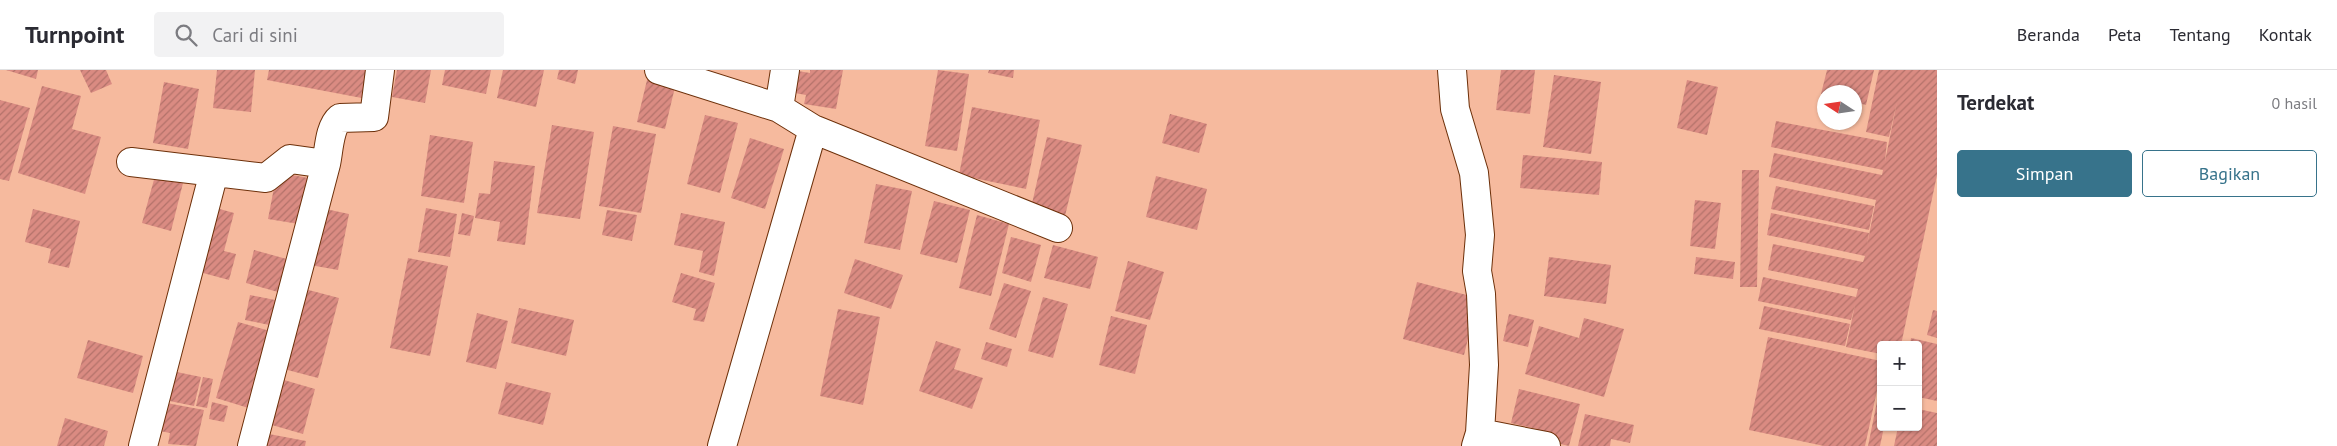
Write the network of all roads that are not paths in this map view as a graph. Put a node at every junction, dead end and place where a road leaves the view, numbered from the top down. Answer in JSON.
{"nodes":[{"id":1,"x":380,"y":70,"type":"edge"},
{"id":2,"x":658,"y":70,"type":"edge"},
{"id":3,"x":785,"y":70,"type":"edge"},
{"id":4,"x":1452,"y":70,"type":"edge"},
{"id":5,"x":779,"y":108,"type":"junction"},
{"id":6,"x":813,"y":129,"type":"junction"},
{"id":7,"x":131,"y":162,"type":"dead end"},
{"id":8,"x":326,"y":164,"type":"junction"},
{"id":9,"x":214,"y":172,"type":"junction"},
{"id":10,"x":1058,"y":228,"type":"dead end"},
{"id":11,"x":1478,"y":439,"type":"edge"},
{"id":12,"x":143,"y":446,"type":"edge"},
{"id":13,"x":252,"y":446,"type":"edge"},
{"id":14,"x":722,"y":446,"type":"edge"},
{"id":15,"x":1546,"y":446,"type":"edge"}],
"edges":[{"from":1,"to":8,"type":"street"},
{"from":2,"to":5,"type":"street"},
{"from":3,"to":5,"type":"street"},
{"from":4,"to":11,"type":"street"},
{"from":5,"to":6,"type":"street"},
{"from":6,"to":10,"type":"street"},
{"from":6,"to":14,"type":"street"},
{"from":7,"to":9,"type":"street"},
{"from":8,"to":9,"type":"street"},
{"from":8,"to":13,"type":"street"},
{"from":9,"to":12,"type":"street"},
{"from":11,"to":15,"type":"street"}]}
